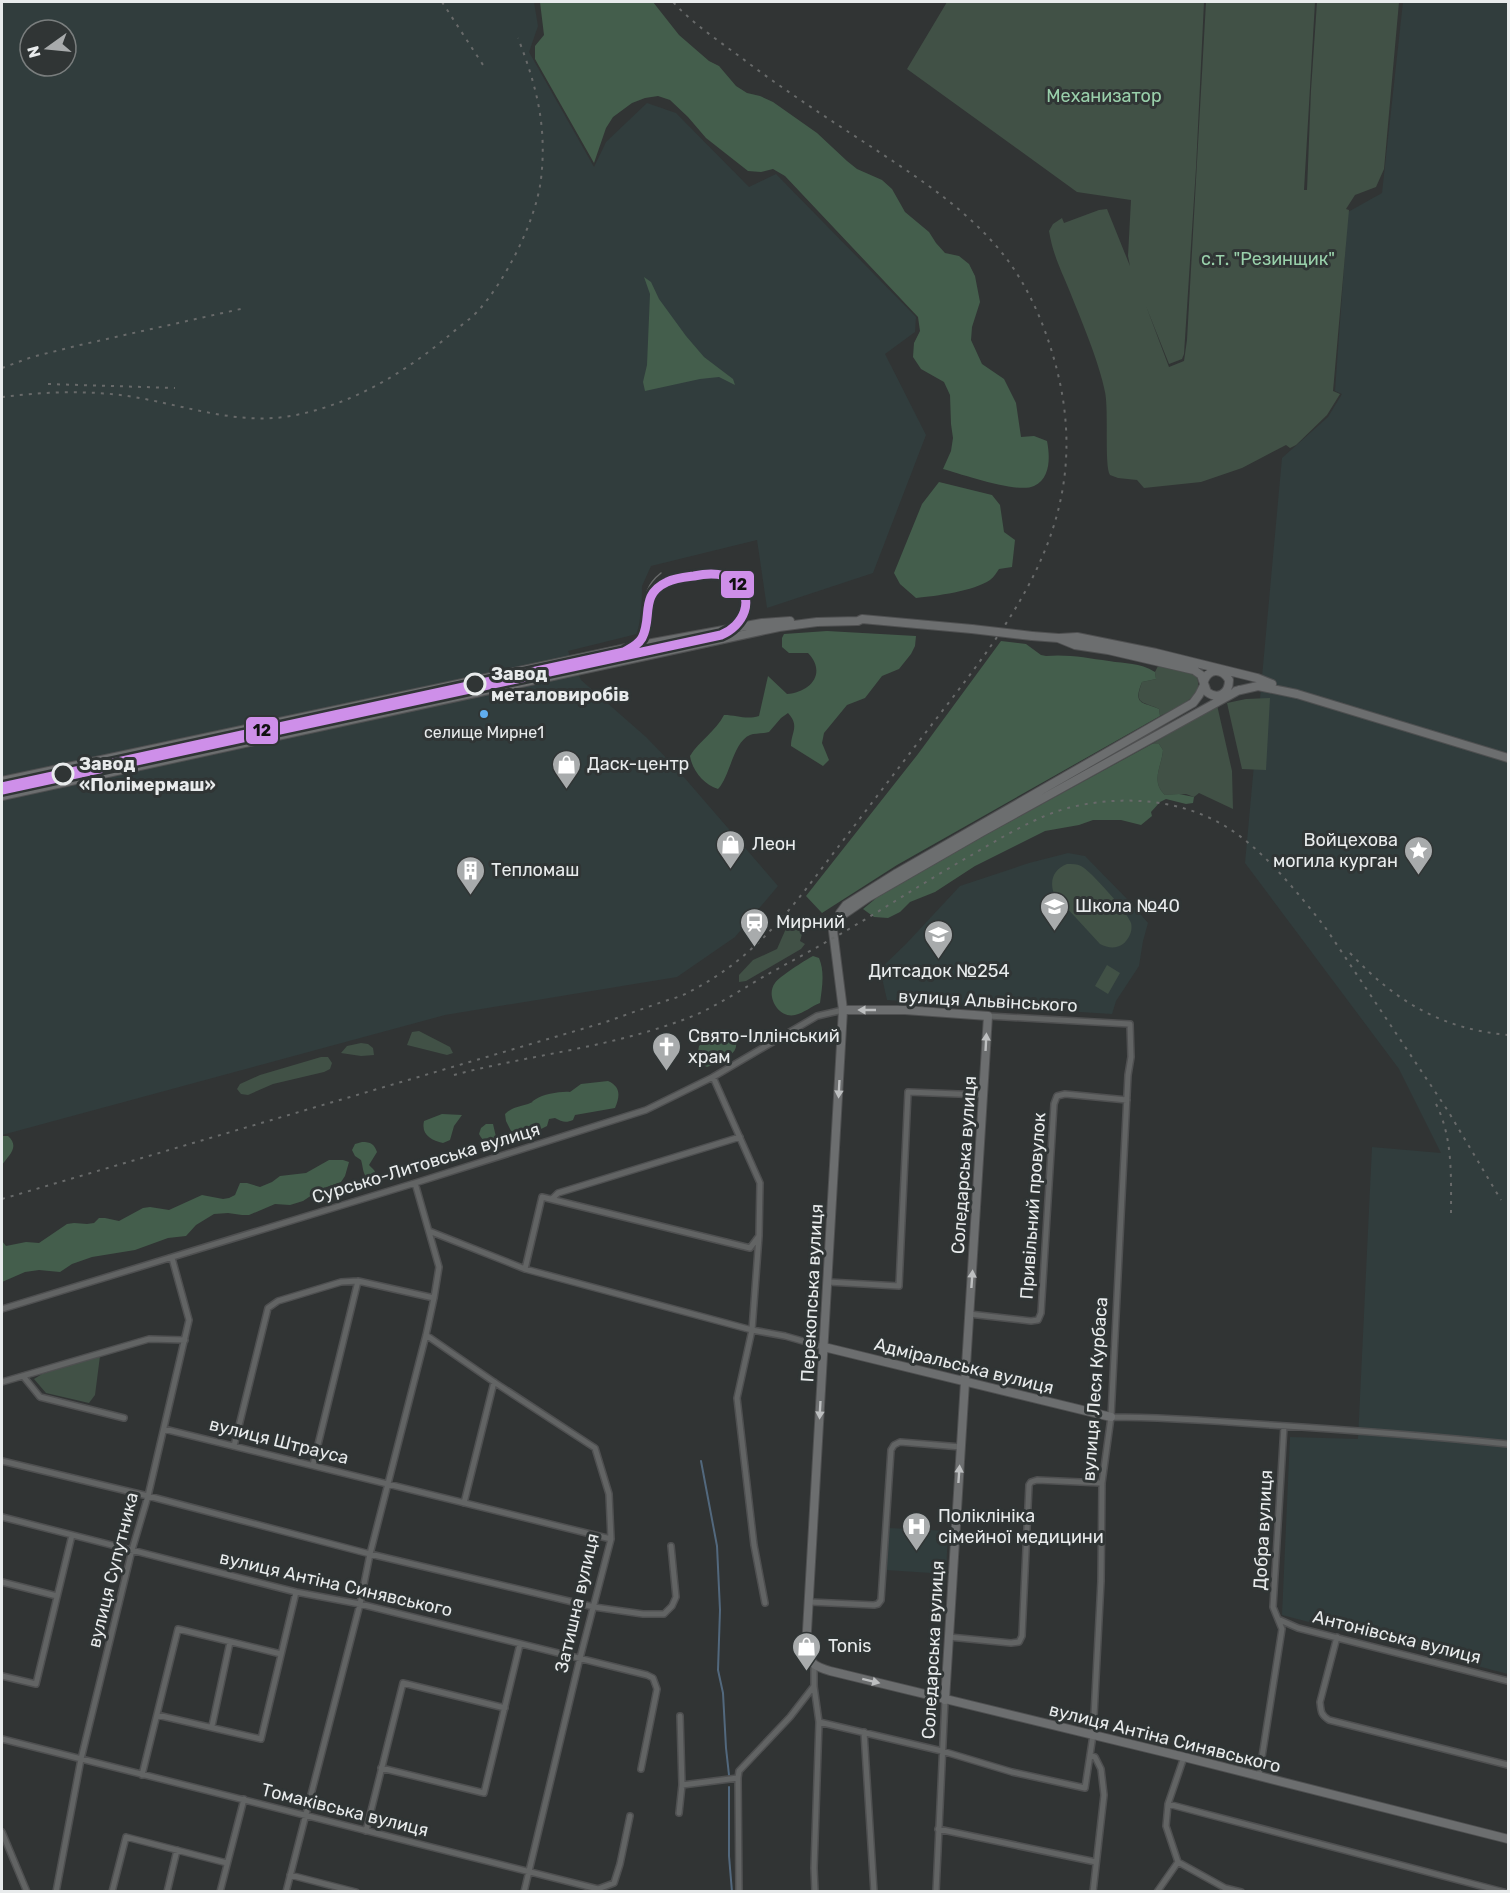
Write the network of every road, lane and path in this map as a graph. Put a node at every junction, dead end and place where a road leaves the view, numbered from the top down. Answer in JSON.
{"nodes":[{"id":1,"x":858,"y":621,"type":"junction"},
{"id":2,"x":1058,"y":639,"type":"junction"},
{"id":3,"x":1208,"y":665,"type":"junction"},
{"id":4,"x":1220,"y":672,"type":"junction"},
{"id":5,"x":1204,"y":683,"type":"junction"},
{"id":6,"x":1272,"y":684,"type":"junction"},
{"id":7,"x":1239,"y":690,"type":"junction"},
{"id":8,"x":1297,"y":694,"type":"junction"},
{"id":9,"x":1221,"y":695,"type":"junction"},
{"id":10,"x":1130,"y":749,"type":"junction"},
{"id":11,"x":1509,"y":758,"type":"edge"},
{"id":12,"x":2,"y":781,"type":"edge"},
{"id":13,"x":2,"y":796,"type":"edge"},
{"id":14,"x":834,"y":921,"type":"junction"},
{"id":15,"x":843,"y":1010,"type":"junction"},
{"id":16,"x":988,"y":1016,"type":"junction"},
{"id":17,"x":1130,"y":1024,"type":"joint"},
{"id":18,"x":713,"y":1077,"type":"junction"},
{"id":19,"x":983,"y":1095,"type":"junction"},
{"id":20,"x":1127,"y":1100,"type":"junction"},
{"id":21,"x":740,"y":1137,"type":"junction"},
{"id":22,"x":415,"y":1183,"type":"junction"},
{"id":23,"x":552,"y":1199,"type":"junction"},
{"id":24,"x":429,"y":1231,"type":"junction"},
{"id":25,"x":759,"y":1236,"type":"junction"},
{"id":26,"x":172,"y":1257,"type":"junction"},
{"id":27,"x":525,"y":1269,"type":"junction"},
{"id":28,"x":358,"y":1281,"type":"junction"},
{"id":29,"x":828,"y":1282,"type":"junction"},
{"id":30,"x":434,"y":1298,"type":"junction"},
{"id":31,"x":2,"y":1309,"type":"edge"},
{"id":32,"x":969,"y":1314,"type":"junction"},
{"id":33,"x":752,"y":1330,"type":"junction"},
{"id":34,"x":426,"y":1335,"type":"junction"},
{"id":35,"x":185,"y":1340,"type":"junction"},
{"id":36,"x":824,"y":1347,"type":"junction"},
{"id":37,"x":23,"y":1376,"type":"junction"},
{"id":38,"x":2,"y":1382,"type":"edge"},
{"id":39,"x":494,"y":1382,"type":"junction"},
{"id":40,"x":966,"y":1383,"type":"junction"},
{"id":41,"x":1111,"y":1417,"type":"junction"},
{"id":42,"x":124,"y":1418,"type":"dead end"},
{"id":43,"x":1284,"y":1426,"type":"junction"},
{"id":44,"x":164,"y":1429,"type":"junction"},
{"id":45,"x":1509,"y":1444,"type":"edge"},
{"id":46,"x":234,"y":1446,"type":"junction"},
{"id":47,"x":961,"y":1447,"type":"junction"},
{"id":48,"x":2,"y":1461,"type":"edge"},
{"id":49,"x":313,"y":1465,"type":"junction"},
{"id":50,"x":387,"y":1483,"type":"junction"},
{"id":51,"x":1102,"y":1483,"type":"junction"},
{"id":52,"x":148,"y":1496,"type":"junction"},
{"id":53,"x":464,"y":1503,"type":"junction"},
{"id":54,"x":2,"y":1517,"type":"edge"},
{"id":55,"x":72,"y":1535,"type":"junction"},
{"id":56,"x":611,"y":1539,"type":"junction"},
{"id":57,"x":671,"y":1546,"type":"dead end"},
{"id":58,"x":132,"y":1551,"type":"junction"},
{"id":59,"x":370,"y":1554,"type":"junction"},
{"id":60,"x":2,"y":1582,"type":"edge"},
{"id":61,"x":296,"y":1592,"type":"junction"},
{"id":62,"x":57,"y":1596,"type":"junction"},
{"id":63,"x":810,"y":1602,"type":"junction"},
{"id":64,"x":765,"y":1603,"type":"dead end"},
{"id":65,"x":360,"y":1604,"type":"junction"},
{"id":66,"x":594,"y":1607,"type":"junction"},
{"id":67,"x":1280,"y":1620,"type":"junction"},
{"id":68,"x":948,"y":1636,"type":"junction"},
{"id":69,"x":1337,"y":1637,"type":"junction"},
{"id":70,"x":230,"y":1642,"type":"junction"},
{"id":71,"x":520,"y":1644,"type":"junction"},
{"id":72,"x":280,"y":1654,"type":"junction"},
{"id":73,"x":580,"y":1658,"type":"junction"},
{"id":74,"x":814,"y":1666,"type":"junction"},
{"id":75,"x":2,"y":1676,"type":"edge"},
{"id":76,"x":1509,"y":1681,"type":"edge"},
{"id":77,"x":814,"y":1686,"type":"junction"},
{"id":78,"x":945,"y":1700,"type":"junction"},
{"id":79,"x":504,"y":1708,"type":"junction"},
{"id":80,"x":157,"y":1715,"type":"junction"},
{"id":81,"x":680,"y":1716,"type":"dead end"},
{"id":82,"x":819,"y":1722,"type":"junction"},
{"id":83,"x":212,"y":1726,"type":"junction"},
{"id":84,"x":864,"y":1732,"type":"junction"},
{"id":85,"x":1093,"y":1735,"type":"junction"},
{"id":86,"x":2,"y":1739,"type":"edge"},
{"id":87,"x":942,"y":1751,"type":"junction"},
{"id":88,"x":1090,"y":1755,"type":"junction"},
{"id":89,"x":1184,"y":1757,"type":"junction"},
{"id":90,"x":81,"y":1760,"type":"junction"},
{"id":91,"x":1509,"y":1765,"type":"edge"},
{"id":92,"x":381,"y":1768,"type":"junction"},
{"id":93,"x":641,"y":1769,"type":"dead end"},
{"id":94,"x":142,"y":1775,"type":"junction"},
{"id":95,"x":1259,"y":1776,"type":"junction"},
{"id":96,"x":738,"y":1778,"type":"junction"},
{"id":97,"x":682,"y":1785,"type":"junction"},
{"id":98,"x":244,"y":1800,"type":"junction"},
{"id":99,"x":1168,"y":1804,"type":"junction"},
{"id":100,"x":679,"y":1813,"type":"dead end"},
{"id":101,"x":305,"y":1815,"type":"junction"},
{"id":102,"x":630,"y":1816,"type":"dead end"},
{"id":103,"x":938,"y":1829,"type":"junction"},
{"id":104,"x":366,"y":1831,"type":"junction"},
{"id":105,"x":2,"y":1832,"type":"edge"},
{"id":106,"x":1509,"y":1839,"type":"edge"},
{"id":107,"x":177,"y":1850,"type":"junction"},
{"id":108,"x":1096,"y":1862,"type":"junction"},
{"id":109,"x":1178,"y":1862,"type":"junction"},
{"id":110,"x":227,"y":1863,"type":"junction"},
{"id":111,"x":529,"y":1870,"type":"junction"},
{"id":112,"x":290,"y":1875,"type":"junction"},
{"id":113,"x":1225,"y":1890,"type":"edge"},
{"id":114,"x":352,"y":1891,"type":"edge"},
{"id":115,"x":27,"y":1892,"type":"edge"},
{"id":116,"x":56,"y":1892,"type":"edge"},
{"id":117,"x":112,"y":1892,"type":"edge"},
{"id":118,"x":167,"y":1892,"type":"edge"},
{"id":119,"x":220,"y":1892,"type":"edge"},
{"id":120,"x":286,"y":1892,"type":"edge"},
{"id":121,"x":524,"y":1892,"type":"edge"},
{"id":122,"x":739,"y":1892,"type":"edge"},
{"id":123,"x":815,"y":1892,"type":"edge"},
{"id":124,"x":874,"y":1892,"type":"edge"},
{"id":125,"x":936,"y":1892,"type":"edge"},
{"id":126,"x":1093,"y":1892,"type":"edge"},
{"id":127,"x":1157,"y":1892,"type":"edge"},
{"id":128,"x":1241,"y":1892,"type":"edge"},
{"id":129,"x":1504,"y":1892,"type":"edge"}],
"edges":[{"from":1,"to":2,"type":"street","bridge":true},
{"from":1,"to":12,"type":"street"},
{"from":1,"to":13,"type":"street"},
{"from":2,"to":3,"type":"street"},
{"from":2,"to":5,"type":"street"},
{"from":3,"to":4,"type":"street"},
{"from":3,"to":6,"type":"street"},
{"from":4,"to":5,"type":"street"},
{"from":4,"to":6,"type":"street"},
{"from":4,"to":9,"type":"street"},
{"from":5,"to":9,"type":"street"},
{"from":5,"to":14,"type":"street"},
{"from":6,"to":8,"type":"street"},
{"from":7,"to":8,"type":"street"},
{"from":7,"to":9,"type":"street"},
{"from":7,"to":10,"type":"street"},
{"from":8,"to":11,"type":"street"},
{"from":9,"to":10,"type":"street"},
{"from":10,"to":14,"type":"street"},
{"from":14,"to":15,"type":"street","name":"Перекопська вулиця"},
{"from":16,"to":15,"type":"street","name":"вулиця Альвінського","one_way":true},
{"from":15,"to":18,"type":"street","name":"Сурсько-Литовська вулиця"},
{"from":15,"to":29,"type":"street","name":"Перекопська вулиця","one_way":true},
{"from":16,"to":17,"type":"street","name":"вулиця Альвінського"},
{"from":19,"to":16,"type":"street","name":"Соледарська вулиця","one_way":true},
{"from":17,"to":20,"type":"street","name":"вулиця Леся Курбаса"},
{"from":18,"to":21,"type":"street"},
{"from":18,"to":22,"type":"street","name":"Сурсько-Литовська вулиця"},
{"from":19,"to":29,"type":"street"},
{"from":32,"to":19,"type":"street","name":"Соледарська вулиця","one_way":true},
{"from":20,"to":32,"type":"street","name":"Привільний провулок"},
{"from":20,"to":41,"type":"street","name":"вулиця Леся Курбаса"},
{"from":21,"to":23,"type":"street"},
{"from":21,"to":25,"type":"street"},
{"from":22,"to":24,"type":"street"},
{"from":22,"to":26,"type":"street","name":"Сурсько-Литовська вулиця"},
{"from":23,"to":25,"type":"street"},
{"from":23,"to":27,"type":"street"},
{"from":24,"to":27,"type":"street","name":"Адміральська вулиця"},
{"from":24,"to":30,"type":"street"},
{"from":25,"to":33,"type":"street"},
{"from":26,"to":31,"type":"street","name":"Сурсько-Литовська вулиця"},
{"from":26,"to":35,"type":"street","name":"вулиця Супутника"},
{"from":27,"to":33,"type":"street","name":"Адміральська вулиця"},
{"from":28,"to":30,"type":"street"},
{"from":28,"to":46,"type":"street"},
{"from":28,"to":49,"type":"street"},
{"from":29,"to":36,"type":"street","name":"Перекопська вулиця"},
{"from":30,"to":34,"type":"street"},
{"from":32,"to":40,"type":"street","name":"Соледарська вулиця"},
{"from":33,"to":36,"type":"street","name":"Адміральська вулиця"},
{"from":33,"to":64,"type":"street"},
{"from":34,"to":39,"type":"street","name":"Затишна вулиця"},
{"from":34,"to":50,"type":"street"},
{"from":35,"to":37,"type":"street"},
{"from":35,"to":44,"type":"street","name":"вулиця Супутника"},
{"from":36,"to":40,"type":"street","name":"Адміральська вулиця"},
{"from":36,"to":63,"type":"street","name":"Перекопська вулиця","one_way":true},
{"from":37,"to":38,"type":"street"},
{"from":37,"to":42,"type":"street"},
{"from":39,"to":53,"type":"street"},
{"from":39,"to":56,"type":"street","name":"Затишна вулиця"},
{"from":40,"to":41,"type":"street","name":"Адміральська вулиця"},
{"from":40,"to":47,"type":"street","name":"Соледарська вулиця"},
{"from":41,"to":43,"type":"street","name":"Адміральська вулиця"},
{"from":41,"to":51,"type":"street","name":"вулиця Леся Курбаса"},
{"from":43,"to":45,"type":"street","name":"Адміральська вулиця"},
{"from":43,"to":67,"type":"street","name":"Добра вулиця"},
{"from":44,"to":46,"type":"street","name":"вулиця Штрауса"},
{"from":44,"to":52,"type":"street","name":"вулиця Супутника"},
{"from":46,"to":49,"type":"street","name":"вулиця Штрауса"},
{"from":47,"to":63,"type":"street"},
{"from":68,"to":47,"type":"street","name":"Соледарська вулиця","one_way":true},
{"from":48,"to":52,"type":"street","name":"вулиця Антіна Синявського"},
{"from":49,"to":50,"type":"street","name":"вулиця Штрауса"},
{"from":50,"to":53,"type":"street","name":"вулиця Штрауса"},
{"from":50,"to":59,"type":"street"},
{"from":51,"to":68,"type":"street"},
{"from":51,"to":85,"type":"street","name":"вулиця Леся Курбаса"},
{"from":52,"to":58,"type":"street","name":"вулиця Супутника"},
{"from":52,"to":59,"type":"street","name":"вулиця Антіна Синявського"},
{"from":53,"to":56,"type":"street","name":"вулиця Штрауса"},
{"from":54,"to":55,"type":"street","name":"вулиця Антіна Синявського"},
{"from":55,"to":58,"type":"street","name":"вулиця Антіна Синявського"},
{"from":55,"to":62,"type":"street"},
{"from":56,"to":66,"type":"street","name":"Затишна вулиця"},
{"from":57,"to":66,"type":"street","name":"вулиця Антіна Синявського"},
{"from":58,"to":61,"type":"street","name":"вулиця Антіна Синявського"},
{"from":58,"to":90,"type":"street","name":"вулиця Супутника"},
{"from":59,"to":65,"type":"street"},
{"from":59,"to":66,"type":"street","name":"вулиця Антіна Синявського"},
{"from":60,"to":62,"type":"street"},
{"from":61,"to":65,"type":"street","name":"вулиця Антіна Синявського"},
{"from":61,"to":72,"type":"street"},
{"from":62,"to":75,"type":"street"},
{"from":63,"to":74,"type":"street","name":"Перекопська вулиця"},
{"from":65,"to":71,"type":"street","name":"вулиця Антіна Синявського"},
{"from":65,"to":101,"type":"street"},
{"from":66,"to":73,"type":"street","name":"Затишна вулиця"},
{"from":67,"to":69,"type":"street","name":"Антонівська вулиця"},
{"from":67,"to":95,"type":"street","name":"Добра вулиця"},
{"from":68,"to":78,"type":"street","name":"Соледарська вулиця"},
{"from":69,"to":76,"type":"street","name":"Антонівська вулиця"},
{"from":69,"to":91,"type":"street"},
{"from":70,"to":72,"type":"street"},
{"from":70,"to":80,"type":"street"},
{"from":70,"to":83,"type":"street"},
{"from":71,"to":73,"type":"street","name":"вулиця Антіна Синявського"},
{"from":71,"to":79,"type":"street"},
{"from":72,"to":83,"type":"street"},
{"from":73,"to":93,"type":"street","name":"вулиця Антіна Синявського"},
{"from":73,"to":111,"type":"street","name":"Затишна вулиця"},
{"from":74,"to":77,"type":"street"},
{"from":74,"to":78,"type":"street","name":"вулиця Антіна Синявського","one_way":true},
{"from":77,"to":82,"type":"street"},
{"from":77,"to":96,"type":"street"},
{"from":78,"to":85,"type":"street","name":"вулиця Антіна Синявського"},
{"from":78,"to":87,"type":"street","name":"Соледарська вулиця"},
{"from":79,"to":92,"type":"street"},
{"from":79,"to":92,"type":"street"},
{"from":80,"to":83,"type":"street"},
{"from":80,"to":94,"type":"street"},
{"from":81,"to":97,"type":"street"},
{"from":82,"to":84,"type":"street"},
{"from":82,"to":123,"type":"street"},
{"from":84,"to":87,"type":"street"},
{"from":84,"to":124,"type":"street"},
{"from":85,"to":88,"type":"street","name":"вулиця Леся Курбаса"},
{"from":85,"to":89,"type":"street","name":"вулиця Антіна Синявського"},
{"from":86,"to":90,"type":"street","name":"Томаківська вулиця"},
{"from":87,"to":88,"type":"street","name":"вулиця Леся Курбаса"},
{"from":87,"to":103,"type":"street","name":"Соледарська вулиця"},
{"from":88,"to":108,"type":"street"},
{"from":89,"to":95,"type":"street","name":"вулиця Антіна Синявського"},
{"from":89,"to":99,"type":"street"},
{"from":90,"to":94,"type":"street","name":"Томаківська вулиця"},
{"from":90,"to":116,"type":"street","name":"вулиця Супутника"},
{"from":92,"to":104,"type":"street"},
{"from":94,"to":98,"type":"street","name":"Томаківська вулиця"},
{"from":95,"to":106,"type":"street","name":"вулиця Антіна Синявського"},
{"from":96,"to":97,"type":"street"},
{"from":96,"to":122,"type":"street"},
{"from":97,"to":100,"type":"street"},
{"from":98,"to":101,"type":"street","name":"Томаківська вулиця"},
{"from":98,"to":110,"type":"street"},
{"from":99,"to":109,"type":"street"},
{"from":99,"to":129,"type":"street"},
{"from":101,"to":104,"type":"street","name":"Томаківська вулиця"},
{"from":101,"to":112,"type":"street"},
{"from":102,"to":111,"type":"street","name":"Томаківська вулиця"},
{"from":103,"to":108,"type":"street"},
{"from":103,"to":125,"type":"street","name":"Соледарська вулиця"},
{"from":104,"to":111,"type":"street","name":"Томаківська вулиця"},
{"from":105,"to":115,"type":"street"},
{"from":107,"to":110,"type":"street"},
{"from":107,"to":117,"type":"street"},
{"from":107,"to":118,"type":"street"},
{"from":108,"to":126,"type":"street"},
{"from":109,"to":113,"type":"street"},
{"from":109,"to":127,"type":"street"},
{"from":110,"to":119,"type":"street"},
{"from":111,"to":121,"type":"street","name":"Затишна вулиця"},
{"from":112,"to":114,"type":"street"},
{"from":112,"to":120,"type":"street"},
{"from":113,"to":128,"type":"street"}]}
